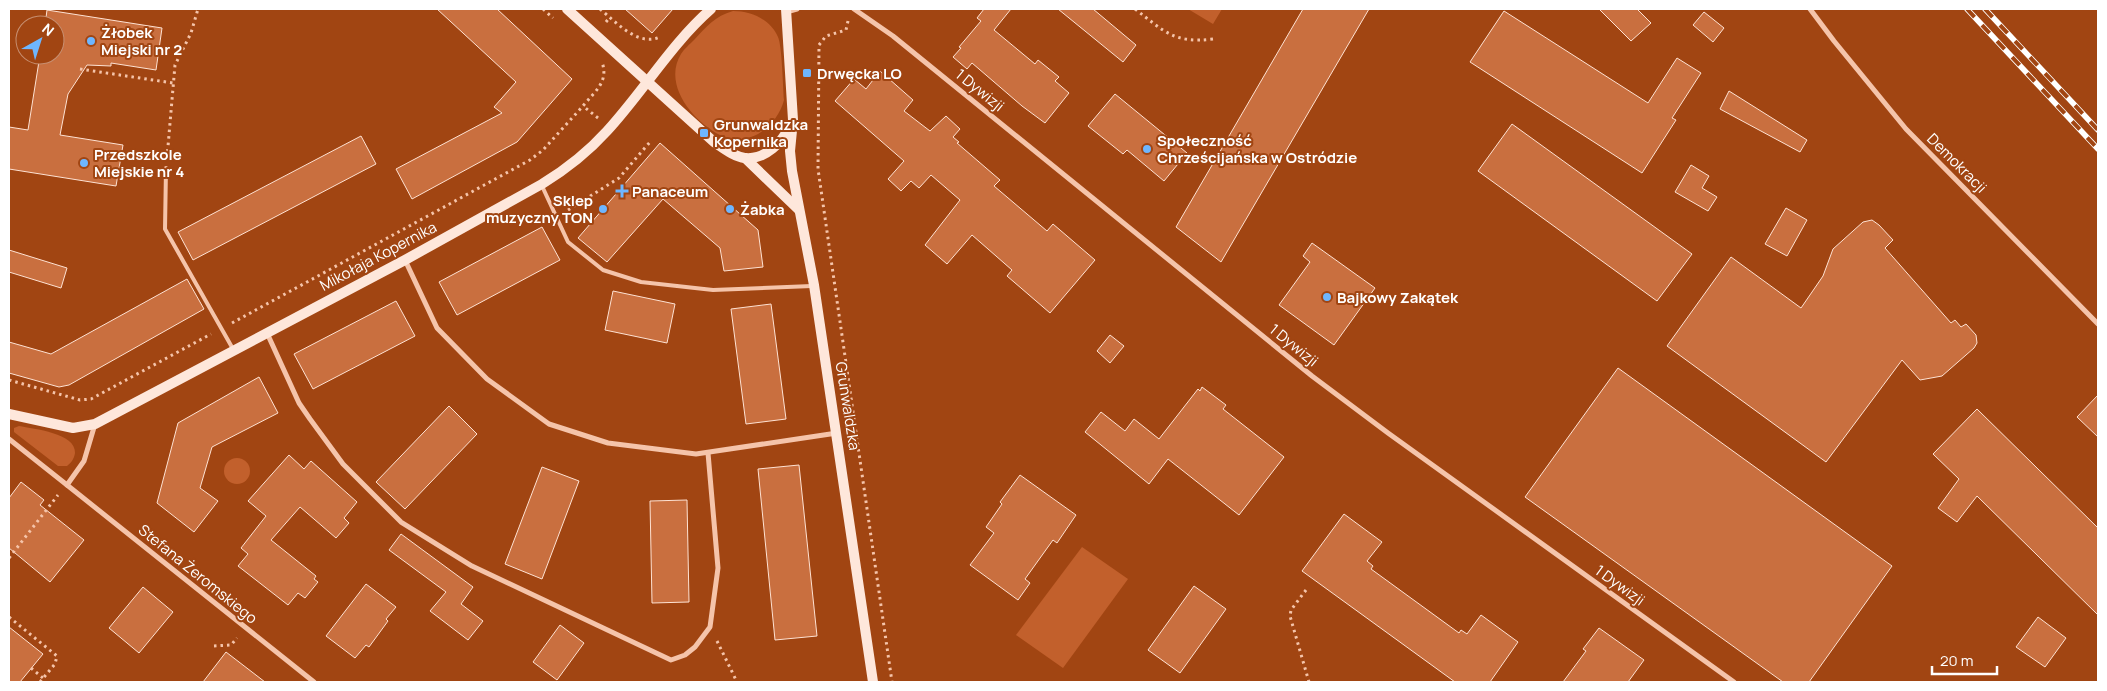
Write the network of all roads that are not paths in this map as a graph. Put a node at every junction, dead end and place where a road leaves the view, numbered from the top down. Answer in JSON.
{"nodes":[{"id":1,"x":567,"y":9,"type":"edge"},
{"id":2,"x":711,"y":9,"type":"edge"},
{"id":3,"x":797,"y":9,"type":"edge"},
{"id":4,"x":854,"y":9,"type":"edge"},
{"id":5,"x":1810,"y":9,"type":"edge"},
{"id":6,"x":785,"y":10,"type":"edge"},
{"id":7,"x":648,"y":81,"type":"junction"},
{"id":8,"x":793,"y":120,"type":"junction"},
{"id":9,"x":745,"y":158,"type":"junction"},
{"id":10,"x":166,"y":168,"type":"road end"},
{"id":11,"x":542,"y":184,"type":"junction"},
{"id":12,"x":799,"y":210,"type":"junction"},
{"id":13,"x":405,"y":260,"type":"junction"},
{"id":14,"x":814,"y":286,"type":"junction"},
{"id":15,"x":2098,"y":324,"type":"edge"},
{"id":16,"x":267,"y":332,"type":"junction"},
{"id":17,"x":234,"y":351,"type":"junction"},
{"id":18,"x":9,"y":414,"type":"edge"},
{"id":19,"x":95,"y":424,"type":"junction"},
{"id":20,"x":837,"y":433,"type":"junction"},
{"id":21,"x":9,"y":439,"type":"edge"},
{"id":22,"x":708,"y":453,"type":"junction"},
{"id":23,"x":67,"y":485,"type":"junction"},
{"id":24,"x":314,"y":682,"type":"edge"},
{"id":25,"x":874,"y":682,"type":"edge"},
{"id":26,"x":1734,"y":682,"type":"edge"}],
"edges":[{"from":1,"to":7,"type":"street"},
{"from":2,"to":7,"type":"street","name":"Mikołaja Kopernika"},
{"from":3,"to":6,"type":"street"},
{"from":4,"to":26,"type":"street","name":"1 Dywizji"},
{"from":5,"to":15,"type":"street","name":"Demokracji"},
{"from":6,"to":8,"type":"street","name":"Grunwaldzka"},
{"from":7,"to":9,"type":"street"},
{"from":7,"to":11,"type":"street","name":"Mikołaja Kopernika"},
{"from":8,"to":9,"type":"street"},
{"from":8,"to":12,"type":"street","name":"Grunwaldzka"},
{"from":9,"to":12,"type":"street"},
{"from":10,"to":17,"type":"lane"},
{"from":11,"to":13,"type":"street","name":"Mikołaja Kopernika"},
{"from":11,"to":14,"type":"lane"},
{"from":12,"to":14,"type":"street","name":"Grunwaldzka"},
{"from":13,"to":16,"type":"street","name":"Mikołaja Kopernika"},
{"from":13,"to":22,"type":"street"},
{"from":14,"to":20,"type":"street","name":"Grunwaldzka"},
{"from":16,"to":17,"type":"street","name":"Mikołaja Kopernika"},
{"from":16,"to":22,"type":"street"},
{"from":17,"to":19,"type":"street","name":"Mikołaja Kopernika"},
{"from":18,"to":19,"type":"street","name":"Mikołaja Kopernika"},
{"from":19,"to":23,"type":"street"},
{"from":20,"to":22,"type":"street"},
{"from":20,"to":25,"type":"street","name":"Grunwaldzka"},
{"from":21,"to":23,"type":"street"},
{"from":23,"to":24,"type":"street","name":"Stefana Żeromskiego"}]}
